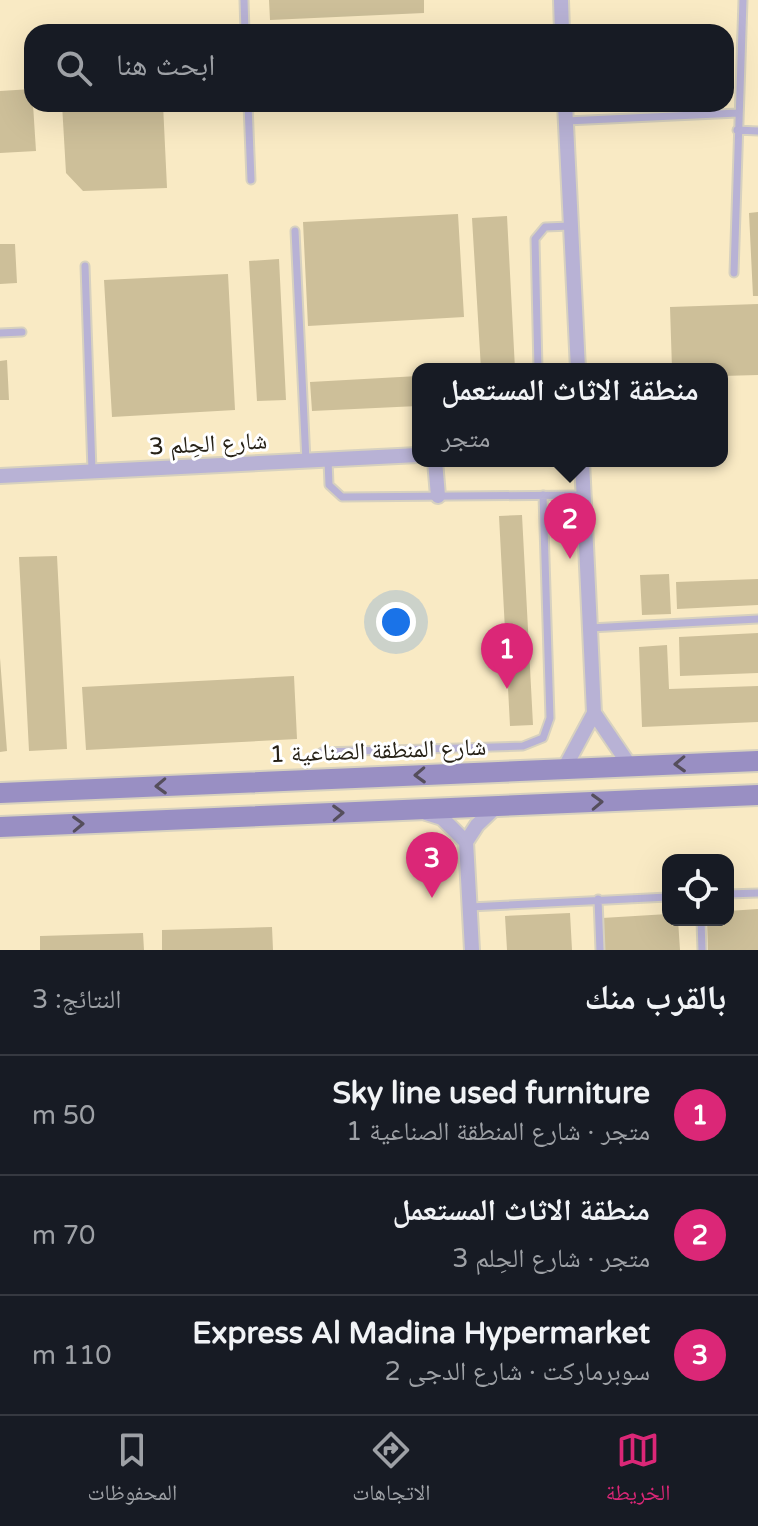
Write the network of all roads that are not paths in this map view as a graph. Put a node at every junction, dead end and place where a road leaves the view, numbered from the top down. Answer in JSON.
{"nodes":[{"id":1,"x":244,"y":0,"type":"edge"},
{"id":2,"x":561,"y":0,"type":"edge"},
{"id":3,"x":743,"y":0,"type":"edge"},
{"id":4,"x":245,"y":24,"type":"edge"},
{"id":5,"x":562,"y":24,"type":"edge"},
{"id":6,"x":248,"y":112,"type":"edge"},
{"id":7,"x":565,"y":112,"type":"edge"},
{"id":8,"x":738,"y":113,"type":"junction"},
{"id":9,"x":566,"y":121,"type":"junction"},
{"id":10,"x":737,"y":130,"type":"junction"},
{"id":11,"x":758,"y":131,"type":"edge"},
{"id":12,"x":251,"y":180,"type":"dead end"},
{"id":13,"x":571,"y":226,"type":"junction"},
{"id":14,"x":295,"y":231,"type":"dead end"},
{"id":15,"x":85,"y":266,"type":"dead end"},
{"id":16,"x":734,"y":273,"type":"dead end"},
{"id":17,"x":22,"y":332,"type":"dead end"},
{"id":18,"x":0,"y":333,"type":"edge"},
{"id":19,"x":538,"y":363,"type":"edge"},
{"id":20,"x":578,"y":363,"type":"edge"},
{"id":21,"x":412,"y":455,"type":"edge"},
{"id":22,"x":328,"y":460,"type":"junction"},
{"id":23,"x":306,"y":461,"type":"junction"},
{"id":24,"x":436,"y":467,"type":"edge"},
{"id":25,"x":582,"y":467,"type":"edge"},
{"id":26,"x":92,"y":471,"type":"junction"},
{"id":27,"x":0,"y":476,"type":"edge"},
{"id":28,"x":543,"y":495,"type":"junction"},
{"id":29,"x":584,"y":495,"type":"junction"},
{"id":30,"x":438,"y":496,"type":"junction"},
{"id":31,"x":758,"y":619,"type":"edge"},
{"id":32,"x":590,"y":628,"type":"junction"},
{"id":33,"x":594,"y":713,"type":"junction"},
{"id":34,"x":322,"y":752,"type":"dead end"},
{"id":35,"x":758,"y":761,"type":"edge"},
{"id":36,"x":630,"y":766,"type":"junction"},
{"id":37,"x":564,"y":769,"type":"junction"},
{"id":38,"x":0,"y":793,"type":"edge"},
{"id":39,"x":758,"y":795,"type":"edge"},
{"id":40,"x":497,"y":806,"type":"junction"},
{"id":41,"x":417,"y":810,"type":"junction"},
{"id":42,"x":0,"y":827,"type":"edge"},
{"id":43,"x":466,"y":842,"type":"junction"},
{"id":44,"x":758,"y":893,"type":"edge"},
{"id":45,"x":734,"y":894,"type":"edge"},
{"id":46,"x":662,"y":897,"type":"edge"},
{"id":47,"x":598,"y":899,"type":"junction"},
{"id":48,"x":470,"y":907,"type":"junction"},
{"id":49,"x":701,"y":926,"type":"edge"},
{"id":50,"x":472,"y":950,"type":"edge"},
{"id":51,"x":600,"y":950,"type":"edge"},
{"id":52,"x":702,"y":950,"type":"edge"}],
"edges":[{"from":1,"to":4,"type":"lane"},
{"from":2,"to":5,"type":"street"},
{"from":3,"to":8,"type":"lane"},
{"from":6,"to":12,"type":"lane"},
{"from":7,"to":9,"type":"street"},
{"from":8,"to":9,"type":"lane"},
{"from":8,"to":10,"type":"lane"},
{"from":9,"to":13,"type":"street"},
{"from":10,"to":11,"type":"lane"},
{"from":10,"to":16,"type":"lane"},
{"from":13,"to":19,"type":"lane"},
{"from":13,"to":20,"type":"street"},
{"from":14,"to":23,"type":"lane"},
{"from":15,"to":26,"type":"lane"},
{"from":17,"to":18,"type":"lane"},
{"from":21,"to":22,"type":"street","name":"شارع الحِلم 3"},
{"from":22,"to":23,"type":"street","name":"شارع الحِلم 3"},
{"from":22,"to":30,"type":"lane"},
{"from":23,"to":26,"type":"street","name":"شارع الحِلم 3"},
{"from":24,"to":30,"type":"street"},
{"from":25,"to":29,"type":"street"},
{"from":26,"to":27,"type":"street","name":"شارع الحِلم 3"},
{"from":28,"to":29,"type":"lane"},
{"from":28,"to":30,"type":"lane"},
{"from":28,"to":34,"type":"lane"},
{"from":29,"to":32,"type":"street"},
{"from":31,"to":32,"type":"lane"},
{"from":32,"to":33,"type":"street"},
{"from":33,"to":36,"type":"street"},
{"from":33,"to":37,"type":"street"},
{"from":35,"to":36,"type":"street","name":"شارع المنطقة الصناعية 1","one_way":true},
{"from":36,"to":37,"type":"street","name":"شارع المنطقة الصناعية 1"},
{"from":37,"to":38,"type":"street","name":"شارع المنطقة الصناعية 1","one_way":true},
{"from":40,"to":39,"type":"street","one_way":true},
{"from":40,"to":41,"type":"street"},
{"from":40,"to":43,"type":"street"},
{"from":42,"to":41,"type":"street","one_way":true},
{"from":41,"to":43,"type":"street"},
{"from":43,"to":48,"type":"street"},
{"from":44,"to":45,"type":"lane"},
{"from":46,"to":47,"type":"lane"},
{"from":47,"to":48,"type":"lane"},
{"from":47,"to":51,"type":"lane"},
{"from":48,"to":50,"type":"street"},
{"from":49,"to":52,"type":"lane"}]}
